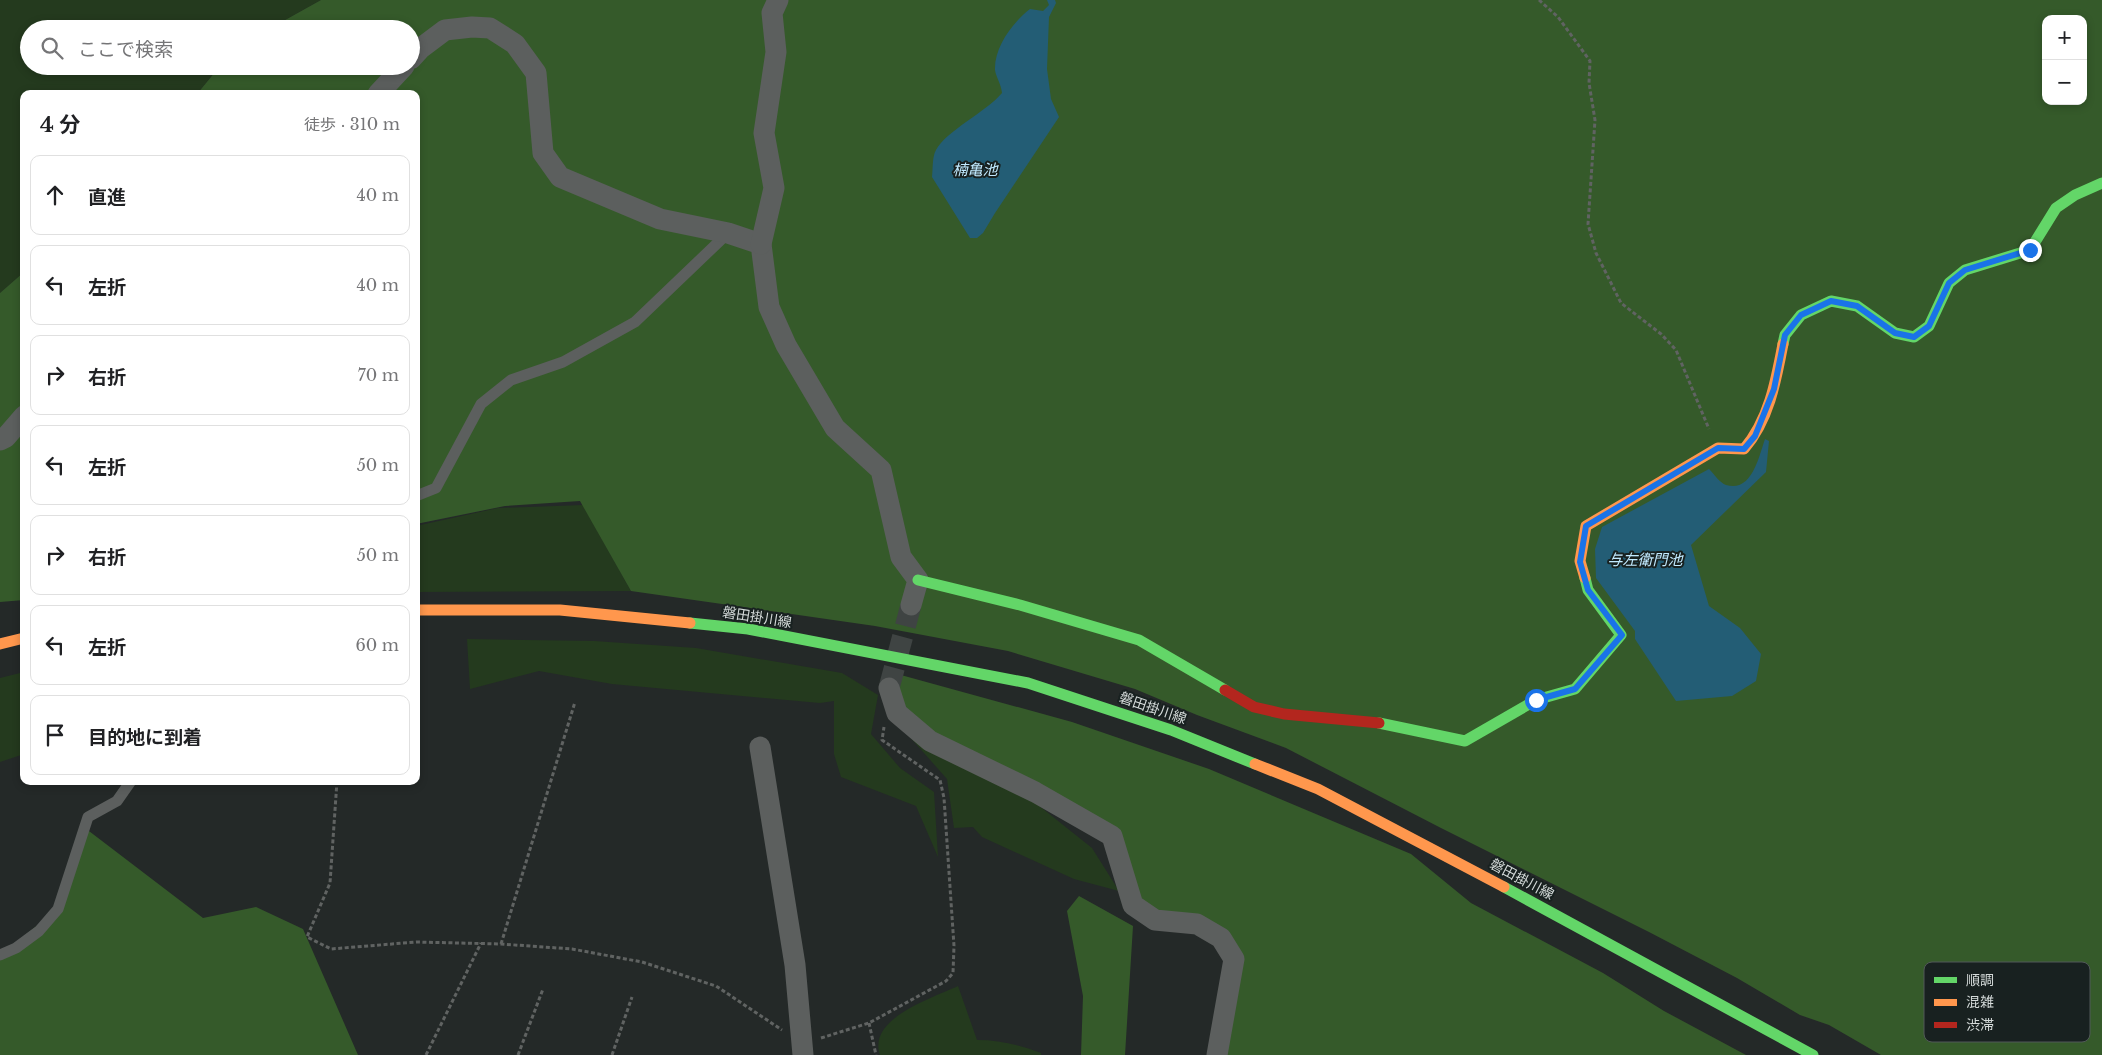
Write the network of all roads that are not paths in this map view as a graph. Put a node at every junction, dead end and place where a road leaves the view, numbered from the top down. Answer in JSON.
{"nodes":[{"id":1,"x":778,"y":0,"type":"edge"},
{"id":2,"x":420,"y":49,"type":"edge"},
{"id":3,"x":396,"y":75,"type":"edge"},
{"id":4,"x":382,"y":90,"type":"edge"},
{"id":5,"x":2102,"y":183,"type":"edge"},
{"id":6,"x":728,"y":233,"type":"junction"},
{"id":7,"x":760,"y":244,"type":"junction"},
{"id":8,"x":20,"y":421,"type":"edge"},
{"id":9,"x":0,"y":440,"type":"edge"},
{"id":10,"x":420,"y":494,"type":"edge"},
{"id":11,"x":918,"y":580,"type":"junction"},
{"id":12,"x":911,"y":605,"type":"tunnel mouth"},
{"id":13,"x":420,"y":610,"type":"edge"},
{"id":14,"x":0,"y":633,"type":"edge"},
{"id":15,"x":20,"y":635,"type":"edge"},
{"id":16,"x":20,"y":636,"type":"edge"},
{"id":17,"x":20,"y":636,"type":"edge"},
{"id":18,"x":0,"y":639,"type":"edge"},
{"id":19,"x":0,"y":644,"type":"edge"},
{"id":20,"x":890,"y":690,"type":"tunnel mouth"},
{"id":21,"x":760,"y":747,"type":"dead end"},
{"id":22,"x":127,"y":785,"type":"edge"},
{"id":23,"x":0,"y":955,"type":"edge"},
{"id":24,"x":803,"y":1049,"type":"edge"},
{"id":25,"x":1216,"y":1055,"type":"edge"},
{"id":26,"x":1813,"y":1055,"type":"edge"}],
"edges":[{"from":1,"to":7,"type":"street"},
{"from":2,"to":6,"type":"street"},
{"from":3,"to":4,"type":"street"},
{"from":5,"to":11,"type":"street"},
{"from":6,"to":7,"type":"street"},
{"from":6,"to":10,"type":"lane"},
{"from":7,"to":11,"type":"street"},
{"from":8,"to":9,"type":"street"},
{"from":11,"to":12,"type":"street"},
{"from":13,"to":26,"type":"street","name":"磐田掛川線"},
{"from":14,"to":15,"type":"street"},
{"from":16,"to":18,"type":"street"},
{"from":17,"to":19,"type":"street"},
{"from":20,"to":25,"type":"street"},
{"from":21,"to":24,"type":"street"},
{"from":22,"to":23,"type":"lane"}]}
